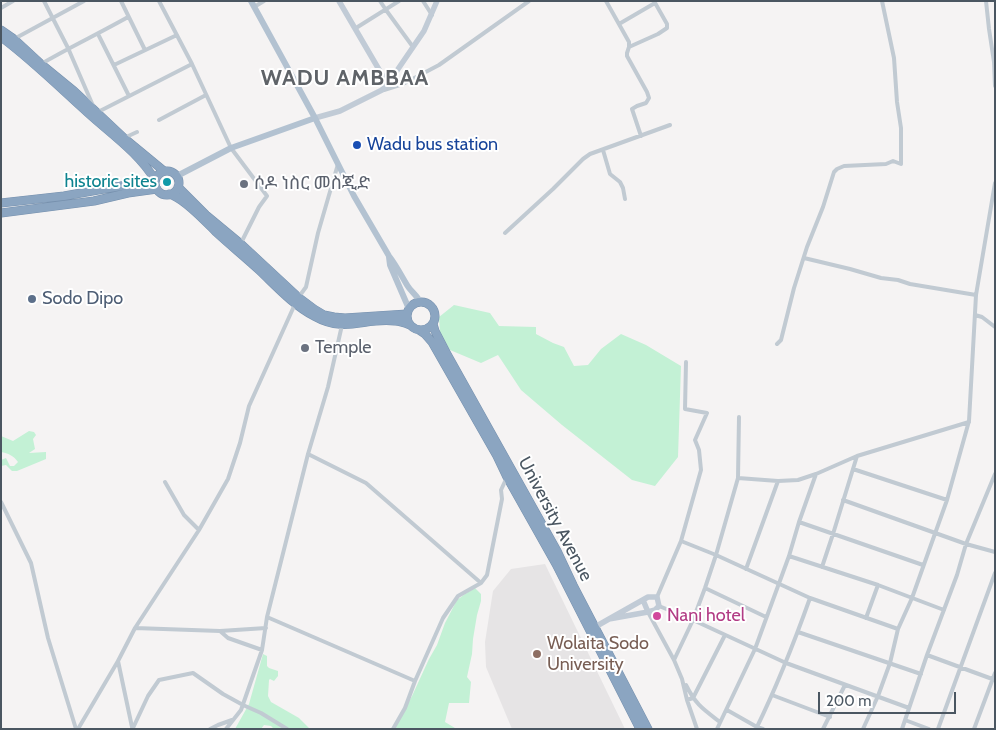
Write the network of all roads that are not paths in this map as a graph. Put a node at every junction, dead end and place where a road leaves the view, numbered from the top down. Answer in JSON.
{"nodes":[{"id":1,"x":2,"y":1,"type":"edge"},
{"id":2,"x":12,"y":1,"type":"edge"},
{"id":3,"x":44,"y":1,"type":"edge"},
{"id":4,"x":84,"y":1,"type":"edge"},
{"id":5,"x":121,"y":1,"type":"edge"},
{"id":6,"x":160,"y":1,"type":"edge"},
{"id":7,"x":264,"y":1,"type":"edge"},
{"id":8,"x":339,"y":1,"type":"edge"},
{"id":9,"x":380,"y":1,"type":"edge"},
{"id":10,"x":399,"y":1,"type":"edge"},
{"id":11,"x":423,"y":1,"type":"edge"},
{"id":12,"x":437,"y":1,"type":"edge"},
{"id":13,"x":529,"y":1,"type":"edge"},
{"id":14,"x":606,"y":1,"type":"edge"},
{"id":15,"x":882,"y":1,"type":"edge"},
{"id":16,"x":986,"y":1,"type":"edge"},
{"id":17,"x":654,"y":2,"type":"edge"},
{"id":18,"x":253,"y":4,"type":"edge"},
{"id":19,"x":3,"y":7,"type":"edge"},
{"id":20,"x":386,"y":10,"type":"junction"},
{"id":21,"x":432,"y":15,"type":"junction"},
{"id":22,"x":128,"y":17,"type":"junction"},
{"id":23,"x":52,"y":18,"type":"junction"},
{"id":24,"x":619,"y":24,"type":"junction"},
{"id":25,"x":356,"y":28,"type":"junction"},
{"id":26,"x":1,"y":30,"type":"edge"},
{"id":27,"x":98,"y":34,"type":"junction"},
{"id":28,"x":176,"y":35,"type":"junction"},
{"id":29,"x":1,"y":37,"type":"edge"},
{"id":30,"x":14,"y":39,"type":"junction"},
{"id":31,"x":413,"y":46,"type":"junction"},
{"id":32,"x":629,"y":47,"type":"junction"},
{"id":33,"x":68,"y":48,"type":"junction"},
{"id":34,"x":145,"y":50,"type":"junction"},
{"id":35,"x":994,"y":62,"type":"edge"},
{"id":36,"x":42,"y":64,"type":"junction"},
{"id":37,"x":192,"y":64,"type":"junction"},
{"id":38,"x":114,"y":65,"type":"junction"},
{"id":39,"x":388,"y":83,"type":"junction"},
{"id":40,"x":995,"y":86,"type":"edge"},
{"id":41,"x":382,"y":90,"type":"junction"},
{"id":42,"x":206,"y":95,"type":"junction"},
{"id":43,"x":129,"y":96,"type":"junction"},
{"id":44,"x":94,"y":114,"type":"junction"},
{"id":45,"x":315,"y":118,"type":"junction"},
{"id":46,"x":159,"y":120,"type":"dead end"},
{"id":47,"x":670,"y":125,"type":"dead end"},
{"id":48,"x":137,"y":132,"type":"dead end"},
{"id":49,"x":640,"y":136,"type":"junction"},
{"id":50,"x":124,"y":138,"type":"junction"},
{"id":51,"x":231,"y":148,"type":"junction"},
{"id":52,"x":603,"y":150,"type":"junction"},
{"id":53,"x":338,"y":164,"type":"junction"},
{"id":54,"x":164,"y":171,"type":"junction"},
{"id":55,"x":177,"y":176,"type":"junction"},
{"id":56,"x":155,"y":180,"type":"junction"},
{"id":57,"x":995,"y":183,"type":"edge"},
{"id":58,"x":178,"y":187,"type":"junction"},
{"id":59,"x":157,"y":189,"type":"junction"},
{"id":60,"x":169,"y":194,"type":"junction"},
{"id":61,"x":625,"y":199,"type":"dead end"},
{"id":62,"x":1,"y":203,"type":"edge"},
{"id":63,"x":1,"y":213,"type":"edge"},
{"id":64,"x":505,"y":233,"type":"dead end"},
{"id":65,"x":239,"y":247,"type":"junction"},
{"id":66,"x":389,"y":256,"type":"junction"},
{"id":67,"x":804,"y":258,"type":"junction"},
{"id":68,"x":976,"y":295,"type":"junction"},
{"id":69,"x":296,"y":300,"type":"junction"},
{"id":70,"x":420,"y":302,"type":"junction"},
{"id":71,"x":408,"y":312,"type":"junction"},
{"id":72,"x":975,"y":315,"type":"junction"},
{"id":73,"x":433,"y":324,"type":"junction"},
{"id":74,"x":342,"y":325,"type":"junction"},
{"id":75,"x":410,"y":325,"type":"junction"},
{"id":76,"x":995,"y":327,"type":"edge"},
{"id":77,"x":419,"y":330,"type":"junction"},
{"id":78,"x":778,"y":344,"type":"dead end"},
{"id":79,"x":686,"y":362,"type":"dead end"},
{"id":80,"x":739,"y":417,"type":"dead end"},
{"id":81,"x":969,"y":422,"type":"junction"},
{"id":82,"x":308,"y":454,"type":"junction"},
{"id":83,"x":857,"y":456,"type":"junction"},
{"id":84,"x":853,"y":469,"type":"junction"},
{"id":85,"x":816,"y":474,"type":"junction"},
{"id":86,"x":995,"y":474,"type":"edge"},
{"id":87,"x":511,"y":475,"type":"junction"},
{"id":88,"x":738,"y":478,"type":"junction"},
{"id":89,"x":778,"y":481,"type":"junction"},
{"id":90,"x":165,"y":482,"type":"dead end"},
{"id":91,"x":844,"y":500,"type":"junction"},
{"id":92,"x":946,"y":500,"type":"junction"},
{"id":93,"x":1,"y":502,"type":"edge"},
{"id":94,"x":799,"y":522,"type":"junction"},
{"id":95,"x":199,"y":530,"type":"junction"},
{"id":96,"x":935,"y":533,"type":"junction"},
{"id":97,"x":833,"y":534,"type":"junction"},
{"id":98,"x":681,"y":541,"type":"junction"},
{"id":99,"x":966,"y":544,"type":"junction"},
{"id":100,"x":995,"y":552,"type":"edge"},
{"id":101,"x":716,"y":555,"type":"junction"},
{"id":102,"x":789,"y":556,"type":"junction"},
{"id":103,"x":923,"y":565,"type":"junction"},
{"id":104,"x":822,"y":567,"type":"junction"},
{"id":105,"x":746,"y":568,"type":"junction"},
{"id":106,"x":995,"y":573,"type":"edge"},
{"id":107,"x":481,"y":583,"type":"junction"},
{"id":108,"x":778,"y":584,"type":"junction"},
{"id":109,"x":878,"y":585,"type":"junction"},
{"id":110,"x":705,"y":588,"type":"junction"},
{"id":111,"x":656,"y":597,"type":"junction"},
{"id":112,"x":810,"y":598,"type":"junction"},
{"id":113,"x":912,"y":598,"type":"junction"},
{"id":114,"x":643,"y":600,"type":"junction"},
{"id":115,"x":659,"y":606,"type":"junction"},
{"id":116,"x":944,"y":610,"type":"junction"},
{"id":117,"x":648,"y":612,"type":"junction"},
{"id":118,"x":267,"y":617,"type":"junction"},
{"id":119,"x":766,"y":617,"type":"junction"},
{"id":120,"x":866,"y":618,"type":"junction"},
{"id":121,"x":609,"y":619,"type":"junction"},
{"id":122,"x":693,"y":620,"type":"junction"},
{"id":123,"x":595,"y":627,"type":"junction"},
{"id":124,"x":135,"y":628,"type":"junction"},
{"id":125,"x":266,"y":628,"type":"junction"},
{"id":126,"x":898,"y":629,"type":"junction"},
{"id":127,"x":220,"y":631,"type":"junction"},
{"id":128,"x":798,"y":632,"type":"junction"},
{"id":129,"x":725,"y":635,"type":"junction"},
{"id":130,"x":755,"y":649,"type":"junction"},
{"id":131,"x":262,"y":650,"type":"junction"},
{"id":132,"x":927,"y":655,"type":"junction"},
{"id":133,"x":674,"y":660,"type":"junction"},
{"id":134,"x":118,"y":661,"type":"junction"},
{"id":135,"x":786,"y":663,"type":"junction"},
{"id":136,"x":890,"y":663,"type":"junction"},
{"id":137,"x":961,"y":667,"type":"junction"},
{"id":138,"x":995,"y":673,"type":"edge"},
{"id":139,"x":921,"y":674,"type":"junction"},
{"id":140,"x":682,"y":679,"type":"junction"},
{"id":141,"x":994,"y":679,"type":"edge"},
{"id":142,"x":415,"y":681,"type":"junction"},
{"id":143,"x":845,"y":685,"type":"junction"},
{"id":144,"x":772,"y":695,"type":"junction"},
{"id":145,"x":878,"y":696,"type":"junction"},
{"id":146,"x":693,"y":698,"type":"junction"},
{"id":147,"x":687,"y":700,"type":"junction"},
{"id":148,"x":243,"y":705,"type":"junction"},
{"id":149,"x":909,"y":708,"type":"junction"},
{"id":150,"x":727,"y":710,"type":"junction"},
{"id":151,"x":830,"y":717,"type":"junction"},
{"id":152,"x":232,"y":720,"type":"junction"},
{"id":153,"x":905,"y":720,"type":"junction"},
{"id":154,"x":720,"y":722,"type":"junction"},
{"id":155,"x":133,"y":728,"type":"edge"},
{"id":156,"x":756,"y":728,"type":"edge"},
{"id":157,"x":77,"y":729,"type":"edge"},
{"id":158,"x":210,"y":729,"type":"edge"},
{"id":159,"x":226,"y":729,"type":"edge"},
{"id":160,"x":287,"y":729,"type":"edge"},
{"id":161,"x":393,"y":729,"type":"edge"},
{"id":162,"x":640,"y":729,"type":"edge"},
{"id":163,"x":648,"y":729,"type":"edge"},
{"id":164,"x":697,"y":729,"type":"edge"},
{"id":165,"x":717,"y":729,"type":"edge"},
{"id":166,"x":763,"y":729,"type":"edge"},
{"id":167,"x":823,"y":729,"type":"edge"},
{"id":168,"x":863,"y":729,"type":"edge"},
{"id":169,"x":902,"y":729,"type":"edge"},
{"id":170,"x":929,"y":729,"type":"edge"},
{"id":171,"x":938,"y":729,"type":"edge"},
{"id":172,"x":974,"y":729,"type":"edge"}],
"edges":[{"from":1,"to":19,"type":"street"},
{"from":2,"to":19,"type":"street"},
{"from":3,"to":23,"type":"street"},
{"from":4,"to":23,"type":"street"},
{"from":5,"to":22,"type":"street"},
{"from":6,"to":28,"type":"street"},
{"from":7,"to":18,"type":"street"},
{"from":8,"to":25,"type":"main road"},
{"from":9,"to":20,"type":"street"},
{"from":10,"to":20,"type":"street"},
{"from":11,"to":21,"type":"street"},
{"from":12,"to":21,"type":"main road"},
{"from":13,"to":41,"type":"street"},
{"from":14,"to":24,"type":"street"},
{"from":15,"to":67,"type":"street"},
{"from":16,"to":35,"type":"street"},
{"from":17,"to":24,"type":"street"},
{"from":17,"to":32,"type":"street"},
{"from":18,"to":45,"type":"main road"},
{"from":20,"to":25,"type":"street"},
{"from":20,"to":31,"type":"street"},
{"from":21,"to":31,"type":"main road"},
{"from":22,"to":27,"type":"street"},
{"from":22,"to":34,"type":"street"},
{"from":23,"to":30,"type":"street"},
{"from":23,"to":33,"type":"street"},
{"from":24,"to":32,"type":"street"},
{"from":25,"to":39,"type":"main road"},
{"from":26,"to":30,"type":"highway"},
{"from":27,"to":33,"type":"street"},
{"from":27,"to":38,"type":"street"},
{"from":28,"to":34,"type":"street"},
{"from":28,"to":37,"type":"street"},
{"from":29,"to":44,"type":"highway"},
{"from":30,"to":36,"type":"highway"},
{"from":31,"to":39,"type":"main road"},
{"from":32,"to":49,"type":"street"},
{"from":33,"to":36,"type":"street"},
{"from":33,"to":44,"type":"street"},
{"from":34,"to":38,"type":"street"},
{"from":35,"to":40,"type":"street"},
{"from":36,"to":44,"type":"highway"},
{"from":37,"to":42,"type":"street"},
{"from":37,"to":43,"type":"street"},
{"from":38,"to":43,"type":"street"},
{"from":39,"to":41,"type":"main road"},
{"from":41,"to":45,"type":"main road"},
{"from":42,"to":46,"type":"street"},
{"from":42,"to":51,"type":"street"},
{"from":43,"to":44,"type":"street"},
{"from":44,"to":50,"type":"highway"},
{"from":44,"to":56,"type":"highway"},
{"from":45,"to":51,"type":"main road"},
{"from":45,"to":53,"type":"main road"},
{"from":47,"to":49,"type":"street"},
{"from":48,"to":50,"type":"street"},
{"from":49,"to":52,"type":"street"},
{"from":50,"to":54,"type":"highway"},
{"from":51,"to":55,"type":"main road"},
{"from":51,"to":65,"type":"street"},
{"from":52,"to":61,"type":"street"},
{"from":52,"to":64,"type":"street"},
{"from":53,"to":66,"type":"main road"},
{"from":53,"to":69,"type":"street"},
{"from":54,"to":55,"type":"highway"},
{"from":54,"to":56,"type":"highway"},
{"from":55,"to":58,"type":"highway"},
{"from":56,"to":59,"type":"highway"},
{"from":56,"to":62,"type":"highway"},
{"from":57,"to":68,"type":"street"},
{"from":58,"to":60,"type":"highway"},
{"from":58,"to":65,"type":"highway"},
{"from":59,"to":60,"type":"highway"},
{"from":59,"to":63,"type":"highway"},
{"from":60,"to":65,"type":"highway"},
{"from":65,"to":69,"type":"highway"},
{"from":66,"to":70,"type":"main road"},
{"from":66,"to":71,"type":"main road"},
{"from":67,"to":68,"type":"street"},
{"from":67,"to":78,"type":"street"},
{"from":68,"to":72,"type":"street"},
{"from":69,"to":71,"type":"highway"},
{"from":69,"to":74,"type":"highway"},
{"from":69,"to":95,"type":"street"},
{"from":70,"to":71,"type":"highway"},
{"from":70,"to":73,"type":"highway"},
{"from":71,"to":75,"type":"highway"},
{"from":72,"to":76,"type":"street"},
{"from":72,"to":81,"type":"street"},
{"from":73,"to":77,"type":"highway"},
{"from":73,"to":87,"type":"highway","name":"University Avenue"},
{"from":74,"to":75,"type":"highway"},
{"from":74,"to":82,"type":"street"},
{"from":75,"to":77,"type":"highway"},
{"from":77,"to":87,"type":"highway","name":"University Avenue"},
{"from":79,"to":98,"type":"street"},
{"from":80,"to":88,"type":"street"},
{"from":81,"to":83,"type":"street"},
{"from":81,"to":92,"type":"street"},
{"from":82,"to":107,"type":"street"},
{"from":82,"to":118,"type":"street"},
{"from":83,"to":84,"type":"street"},
{"from":83,"to":85,"type":"street"},
{"from":84,"to":91,"type":"street"},
{"from":84,"to":92,"type":"street"},
{"from":85,"to":89,"type":"street"},
{"from":85,"to":94,"type":"street"},
{"from":86,"to":99,"type":"street"},
{"from":87,"to":107,"type":"street"},
{"from":87,"to":123,"type":"highway","name":"University Avenue"},
{"from":87,"to":162,"type":"highway","name":"University Avenue"},
{"from":88,"to":89,"type":"street"},
{"from":88,"to":101,"type":"street"},
{"from":89,"to":105,"type":"street"},
{"from":90,"to":95,"type":"street"},
{"from":91,"to":96,"type":"street"},
{"from":91,"to":97,"type":"street"},
{"from":92,"to":96,"type":"street"},
{"from":93,"to":157,"type":"street"},
{"from":94,"to":97,"type":"street"},
{"from":94,"to":102,"type":"street"},
{"from":95,"to":124,"type":"street"},
{"from":96,"to":99,"type":"street"},
{"from":96,"to":103,"type":"street"},
{"from":97,"to":103,"type":"street"},
{"from":97,"to":104,"type":"street"},
{"from":98,"to":101,"type":"street"},
{"from":98,"to":111,"type":"street"},
{"from":99,"to":100,"type":"street"},
{"from":99,"to":116,"type":"street"},
{"from":101,"to":105,"type":"street"},
{"from":101,"to":110,"type":"street"},
{"from":102,"to":104,"type":"street"},
{"from":102,"to":108,"type":"street"},
{"from":103,"to":113,"type":"street"},
{"from":104,"to":109,"type":"street"},
{"from":105,"to":108,"type":"street"},
{"from":106,"to":137,"type":"street"},
{"from":107,"to":142,"type":"street"},
{"from":108,"to":112,"type":"street"},
{"from":108,"to":119,"type":"street"},
{"from":109,"to":113,"type":"street"},
{"from":109,"to":120,"type":"street"},
{"from":110,"to":119,"type":"street"},
{"from":110,"to":122,"type":"street"},
{"from":111,"to":114,"type":"main road"},
{"from":111,"to":115,"type":"main road"},
{"from":112,"to":120,"type":"street"},
{"from":112,"to":128,"type":"street"},
{"from":113,"to":116,"type":"street"},
{"from":113,"to":126,"type":"street"},
{"from":114,"to":117,"type":"main road"},
{"from":114,"to":121,"type":"main road"},
{"from":115,"to":117,"type":"main road"},
{"from":115,"to":122,"type":"street"},
{"from":116,"to":132,"type":"street"},
{"from":117,"to":121,"type":"main road"},
{"from":117,"to":133,"type":"street"},
{"from":118,"to":125,"type":"street"},
{"from":118,"to":142,"type":"street"},
{"from":119,"to":130,"type":"street"},
{"from":120,"to":126,"type":"street"},
{"from":121,"to":123,"type":"main road"},
{"from":122,"to":129,"type":"street"},
{"from":122,"to":133,"type":"street"},
{"from":123,"to":163,"type":"highway","name":"University Avenue"},
{"from":124,"to":127,"type":"street"},
{"from":124,"to":134,"type":"street"},
{"from":125,"to":127,"type":"street"},
{"from":125,"to":131,"type":"street"},
{"from":126,"to":136,"type":"street"},
{"from":127,"to":131,"type":"street"},
{"from":128,"to":135,"type":"street"},
{"from":128,"to":136,"type":"street"},
{"from":129,"to":130,"type":"street"},
{"from":129,"to":146,"type":"street"},
{"from":130,"to":135,"type":"street"},
{"from":130,"to":150,"type":"street"},
{"from":131,"to":148,"type":"street"},
{"from":132,"to":137,"type":"street"},
{"from":132,"to":139,"type":"street"},
{"from":133,"to":140,"type":"street"},
{"from":134,"to":155,"type":"street"},
{"from":134,"to":157,"type":"street"},
{"from":135,"to":143,"type":"street"},
{"from":135,"to":144,"type":"street"},
{"from":136,"to":139,"type":"street"},
{"from":136,"to":145,"type":"street"},
{"from":137,"to":141,"type":"street"},
{"from":137,"to":171,"type":"street"},
{"from":138,"to":141,"type":"street"},
{"from":139,"to":149,"type":"street"},
{"from":140,"to":146,"type":"street"},
{"from":140,"to":147,"type":"street"},
{"from":141,"to":172,"type":"street"},
{"from":142,"to":161,"type":"street"},
{"from":143,"to":145,"type":"street"},
{"from":143,"to":151,"type":"street"},
{"from":144,"to":151,"type":"street"},
{"from":144,"to":156,"type":"street"},
{"from":145,"to":149,"type":"street"},
{"from":145,"to":168,"type":"street"},
{"from":146,"to":147,"type":"street"},
{"from":146,"to":154,"type":"street"},
{"from":147,"to":164,"type":"street"},
{"from":148,"to":152,"type":"street"},
{"from":148,"to":155,"type":"street"},
{"from":148,"to":160,"type":"street"},
{"from":149,"to":153,"type":"street"},
{"from":150,"to":154,"type":"street"},
{"from":150,"to":156,"type":"street"},
{"from":151,"to":167,"type":"street"},
{"from":152,"to":158,"type":"street"},
{"from":152,"to":159,"type":"street"},
{"from":153,"to":169,"type":"street"},
{"from":153,"to":170,"type":"street"},
{"from":154,"to":165,"type":"street"},
{"from":156,"to":166,"type":"street"}]}
